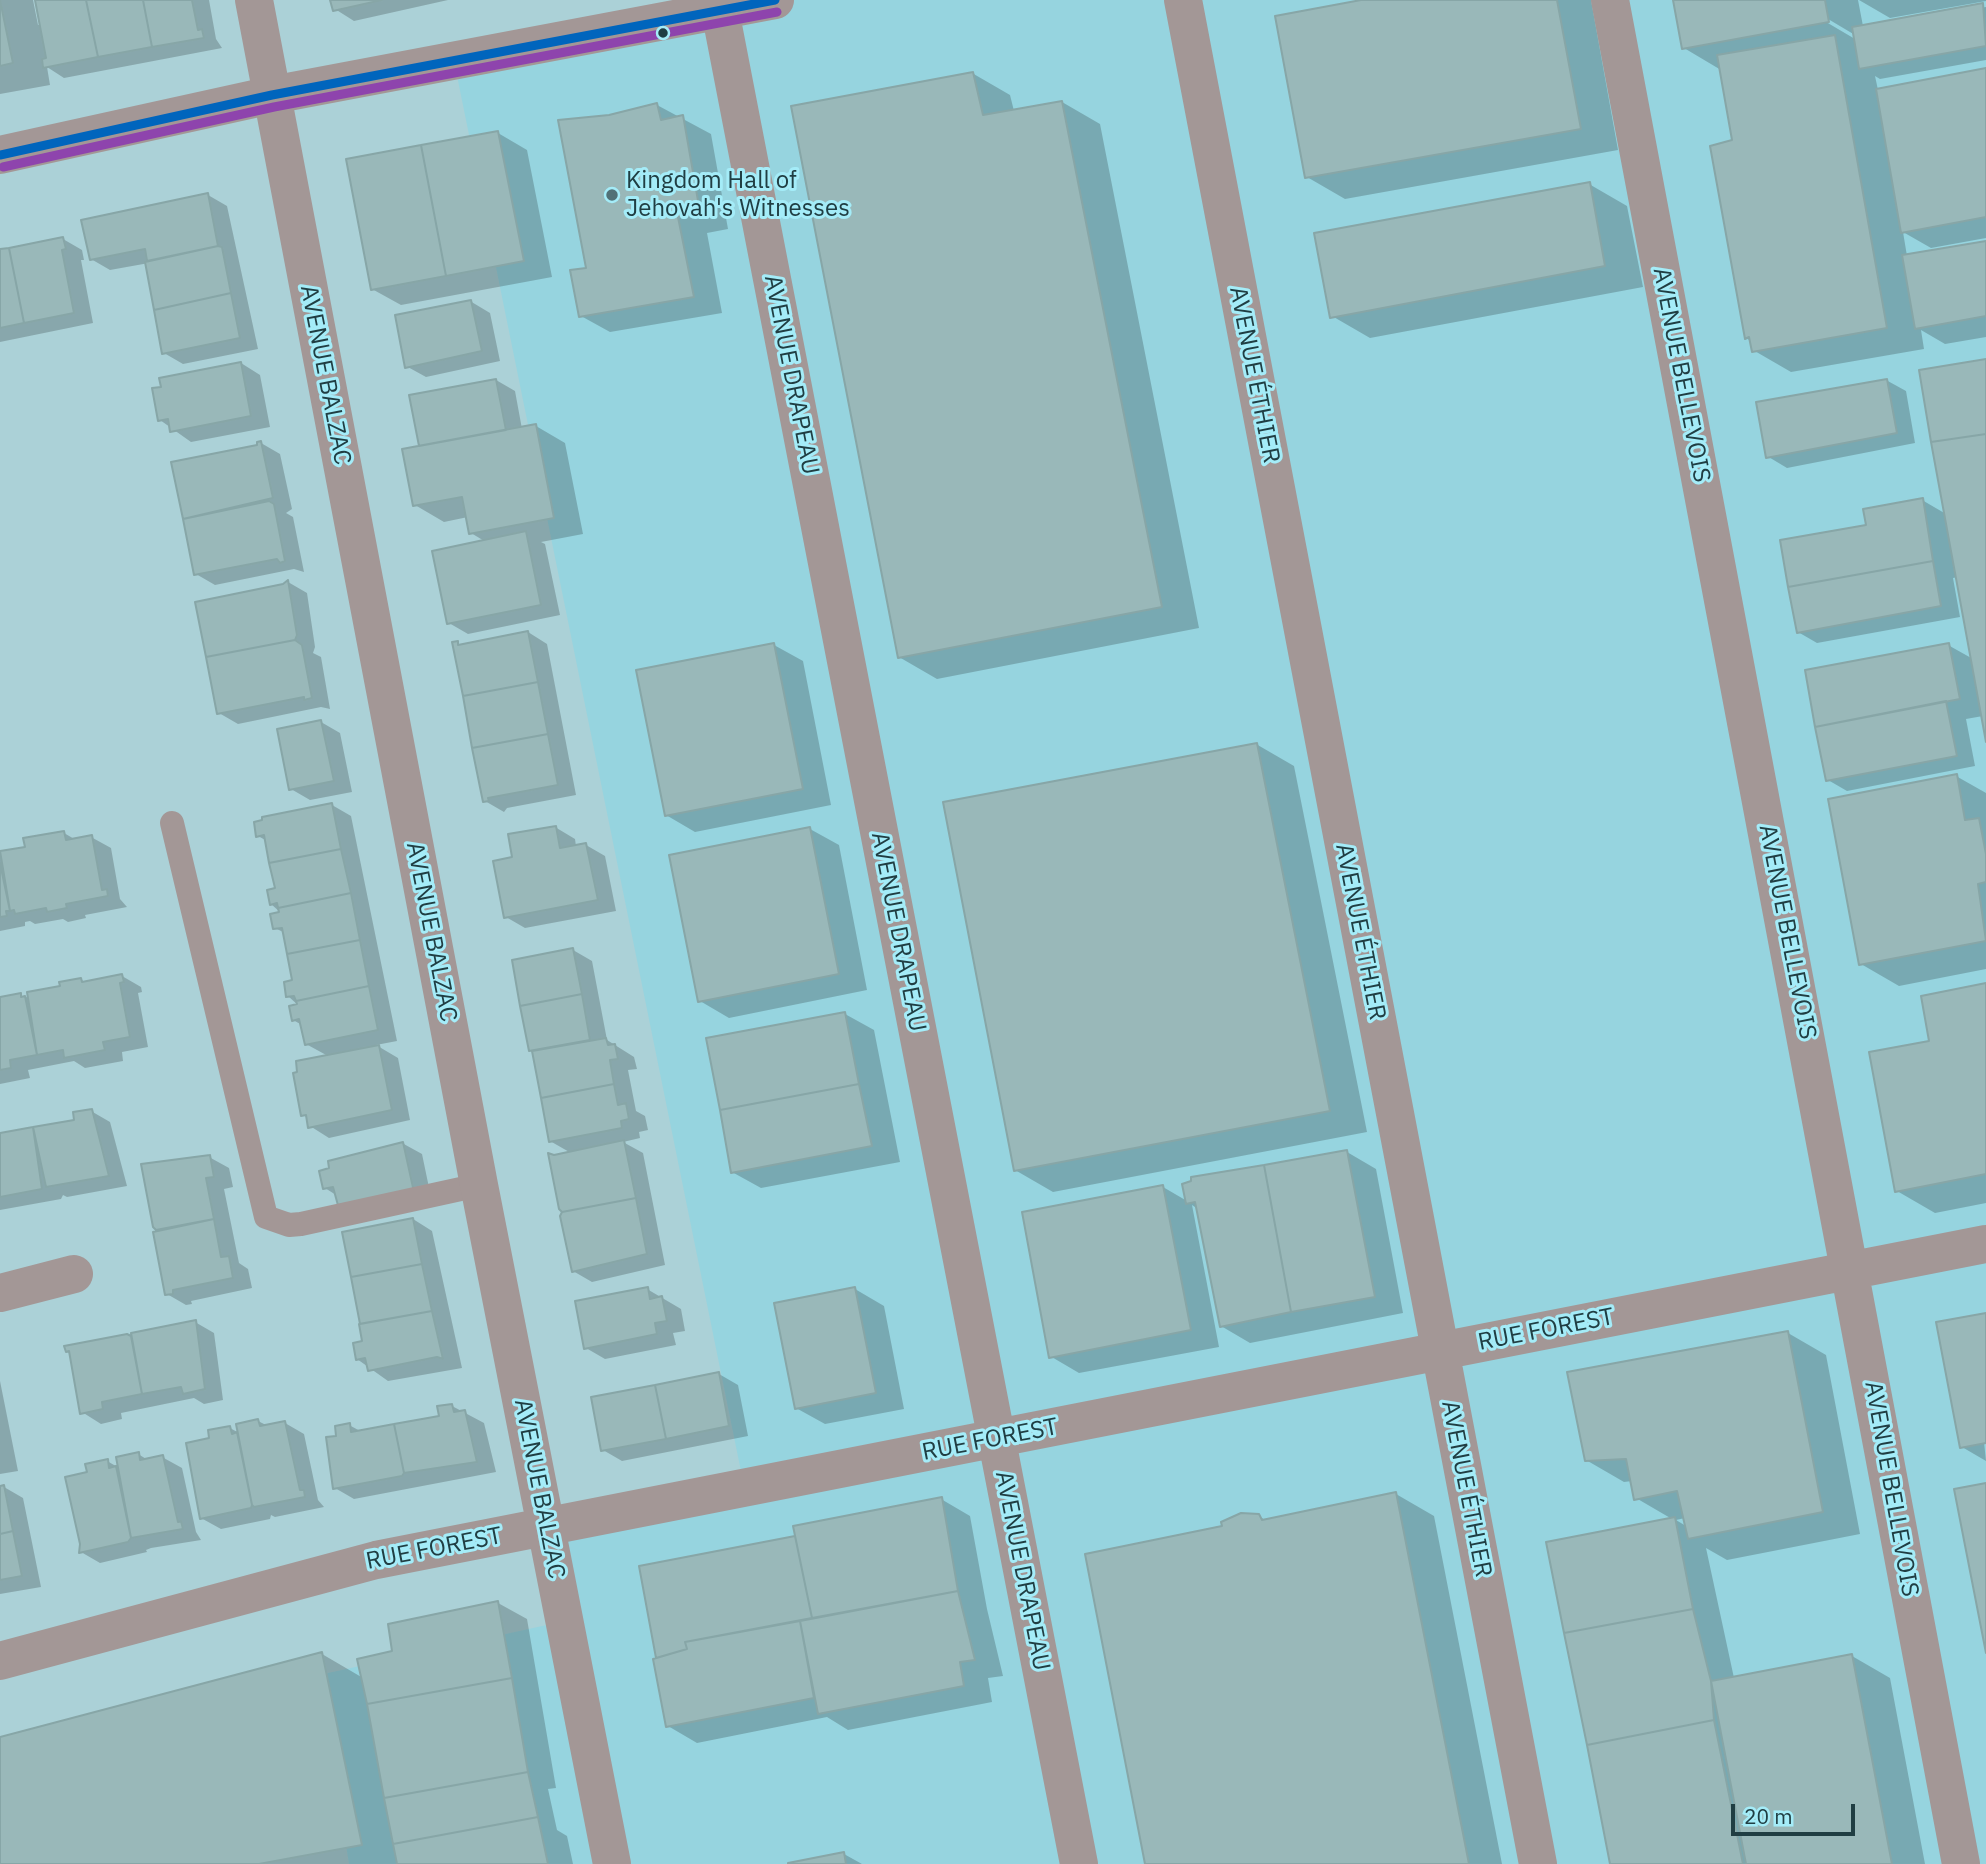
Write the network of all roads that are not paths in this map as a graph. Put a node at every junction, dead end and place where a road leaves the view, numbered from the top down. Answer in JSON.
{"nodes":[{"id":1,"x":254,"y":0,"type":"edge"},
{"id":2,"x":775,"y":0,"type":"edge"},
{"id":3,"x":1183,"y":0,"type":"edge"},
{"id":4,"x":1610,"y":0,"type":"edge"},
{"id":5,"x":719,"y":5,"type":"edge"},
{"id":6,"x":272,"y":95,"type":"junction"},
{"id":7,"x":0,"y":155,"type":"edge"},
{"id":8,"x":172,"y":823,"type":"dead end"},
{"id":9,"x":479,"y":1185,"type":"junction"},
{"id":10,"x":1986,"y":1244,"type":"edge"},
{"id":11,"x":1851,"y":1270,"type":"junction"},
{"id":12,"x":74,"y":1274,"type":"dead end"},
{"id":13,"x":0,"y":1293,"type":"edge"},
{"id":14,"x":1440,"y":1352,"type":"junction"},
{"id":15,"x":996,"y":1439,"type":"junction"},
{"id":16,"x":546,"y":1527,"type":"junction"},
{"id":17,"x":0,"y":1661,"type":"edge"},
{"id":18,"x":612,"y":1864,"type":"edge"},
{"id":19,"x":1079,"y":1864,"type":"edge"},
{"id":20,"x":1538,"y":1864,"type":"edge"},
{"id":21,"x":1961,"y":1864,"type":"edge"}],
"edges":[{"from":1,"to":6,"type":"street","name":"AVENUE BALZAC"},
{"from":2,"to":5,"type":"street"},
{"from":3,"to":14,"type":"street","name":"AVENUE ÉTHIER"},
{"from":4,"to":11,"type":"street","name":"AVENUE BELLEVOIS"},
{"from":5,"to":6,"type":"street"},
{"from":5,"to":15,"type":"street","name":"AVENUE DRAPEAU"},
{"from":6,"to":7,"type":"street"},
{"from":6,"to":9,"type":"street","name":"AVENUE BALZAC"},
{"from":8,"to":9,"type":"lane"},
{"from":9,"to":16,"type":"street","name":"AVENUE BALZAC"},
{"from":10,"to":11,"type":"street","name":"RUE FOREST"},
{"from":11,"to":14,"type":"street","name":"RUE FOREST"},
{"from":11,"to":21,"type":"street","name":"AVENUE BELLEVOIS"},
{"from":12,"to":13,"type":"street"},
{"from":14,"to":15,"type":"street","name":"RUE FOREST"},
{"from":14,"to":20,"type":"street","name":"AVENUE ÉTHIER"},
{"from":15,"to":16,"type":"street","name":"RUE FOREST"},
{"from":15,"to":19,"type":"street","name":"AVENUE DRAPEAU"},
{"from":16,"to":17,"type":"street","name":"RUE FOREST"},
{"from":16,"to":18,"type":"street","name":"AVENUE BALZAC"}]}
